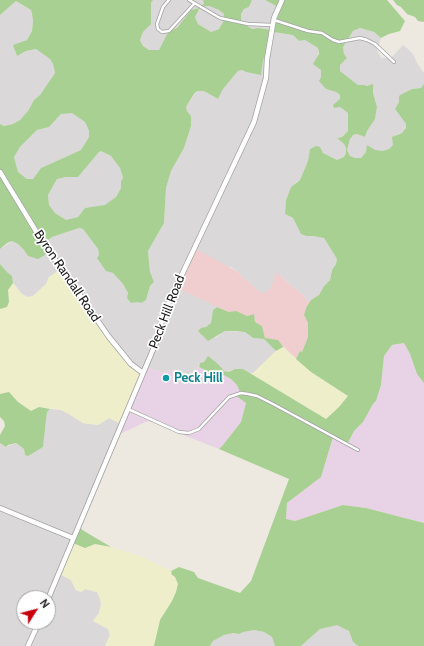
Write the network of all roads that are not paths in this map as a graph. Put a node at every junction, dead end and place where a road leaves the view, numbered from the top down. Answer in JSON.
{"nodes":[{"id":1,"x":169,"y":0,"type":"edge"},
{"id":2,"x":189,"y":0,"type":"edge"},
{"id":3,"x":282,"y":0,"type":"edge"},
{"id":4,"x":194,"y":4,"type":"junction"},
{"id":5,"x":273,"y":23,"type":"junction"},
{"id":6,"x":394,"y":62,"type":"dead end"},
{"id":7,"x":0,"y":172,"type":"edge"},
{"id":8,"x":143,"y":373,"type":"junction"},
{"id":9,"x":128,"y":409,"type":"junction"},
{"id":10,"x":358,"y":450,"type":"dead end"},
{"id":11,"x":0,"y":508,"type":"edge"},
{"id":12,"x":73,"y":538,"type":"junction"},
{"id":13,"x":52,"y":590,"type":"edge"},
{"id":14,"x":35,"y":630,"type":"edge"},
{"id":15,"x":28,"y":646,"type":"edge"}],
"edges":[{"from":1,"to":4,"type":"lane"},
{"from":2,"to":4,"type":"lane"},
{"from":3,"to":5,"type":"street","name":"Peck Hill Road"},
{"from":4,"to":5,"type":"lane"},
{"from":5,"to":6,"type":"lane"},
{"from":5,"to":8,"type":"street","name":"Peck Hill Road"},
{"from":7,"to":8,"type":"street","name":"Byron Randall Road"},
{"from":8,"to":9,"type":"street","name":"Peck Hill Road"},
{"from":9,"to":10,"type":"lane"},
{"from":9,"to":12,"type":"street","name":"Peck Hill Road"},
{"from":11,"to":12,"type":"street"},
{"from":12,"to":13,"type":"street","name":"Peck Hill Road"},
{"from":14,"to":15,"type":"street"}]}
